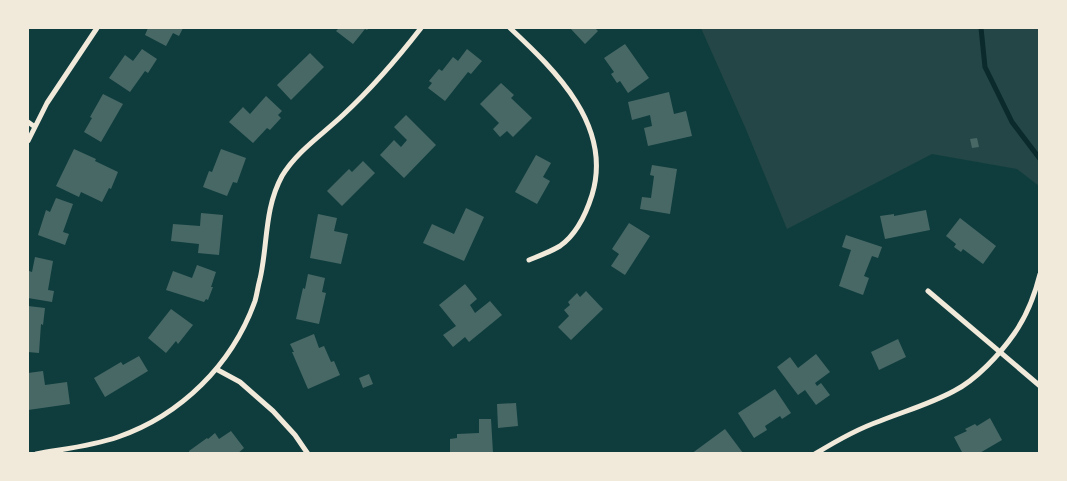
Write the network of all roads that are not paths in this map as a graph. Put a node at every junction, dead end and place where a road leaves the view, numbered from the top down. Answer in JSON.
{"nodes":[{"id":1,"x":97,"y":28,"type":"edge"},
{"id":2,"x":421,"y":28,"type":"edge"},
{"id":3,"x":510,"y":28,"type":"edge"},
{"id":4,"x":28,"y":122,"type":"edge"},
{"id":5,"x":35,"y":127,"type":"junction"},
{"id":6,"x":28,"y":141,"type":"edge"},
{"id":7,"x":528,"y":260,"type":"dead end"},
{"id":8,"x":1040,"y":274,"type":"edge"},
{"id":9,"x":928,"y":291,"type":"dead end"},
{"id":10,"x":999,"y":352,"type":"junction"},
{"id":11,"x":216,"y":369,"type":"junction"},
{"id":12,"x":1040,"y":386,"type":"edge"},
{"id":13,"x":36,"y":454,"type":"edge"},
{"id":14,"x":308,"y":454,"type":"edge"},
{"id":15,"x":815,"y":454,"type":"edge"}],
"edges":[{"from":1,"to":5,"type":"street"},
{"from":2,"to":11,"type":"street"},
{"from":3,"to":7,"type":"street"},
{"from":4,"to":5,"type":"street"},
{"from":5,"to":6,"type":"street"},
{"from":8,"to":10,"type":"street"},
{"from":9,"to":10,"type":"street"},
{"from":10,"to":12,"type":"street"},
{"from":10,"to":15,"type":"street"},
{"from":11,"to":13,"type":"street"},
{"from":11,"to":14,"type":"street"}]}
